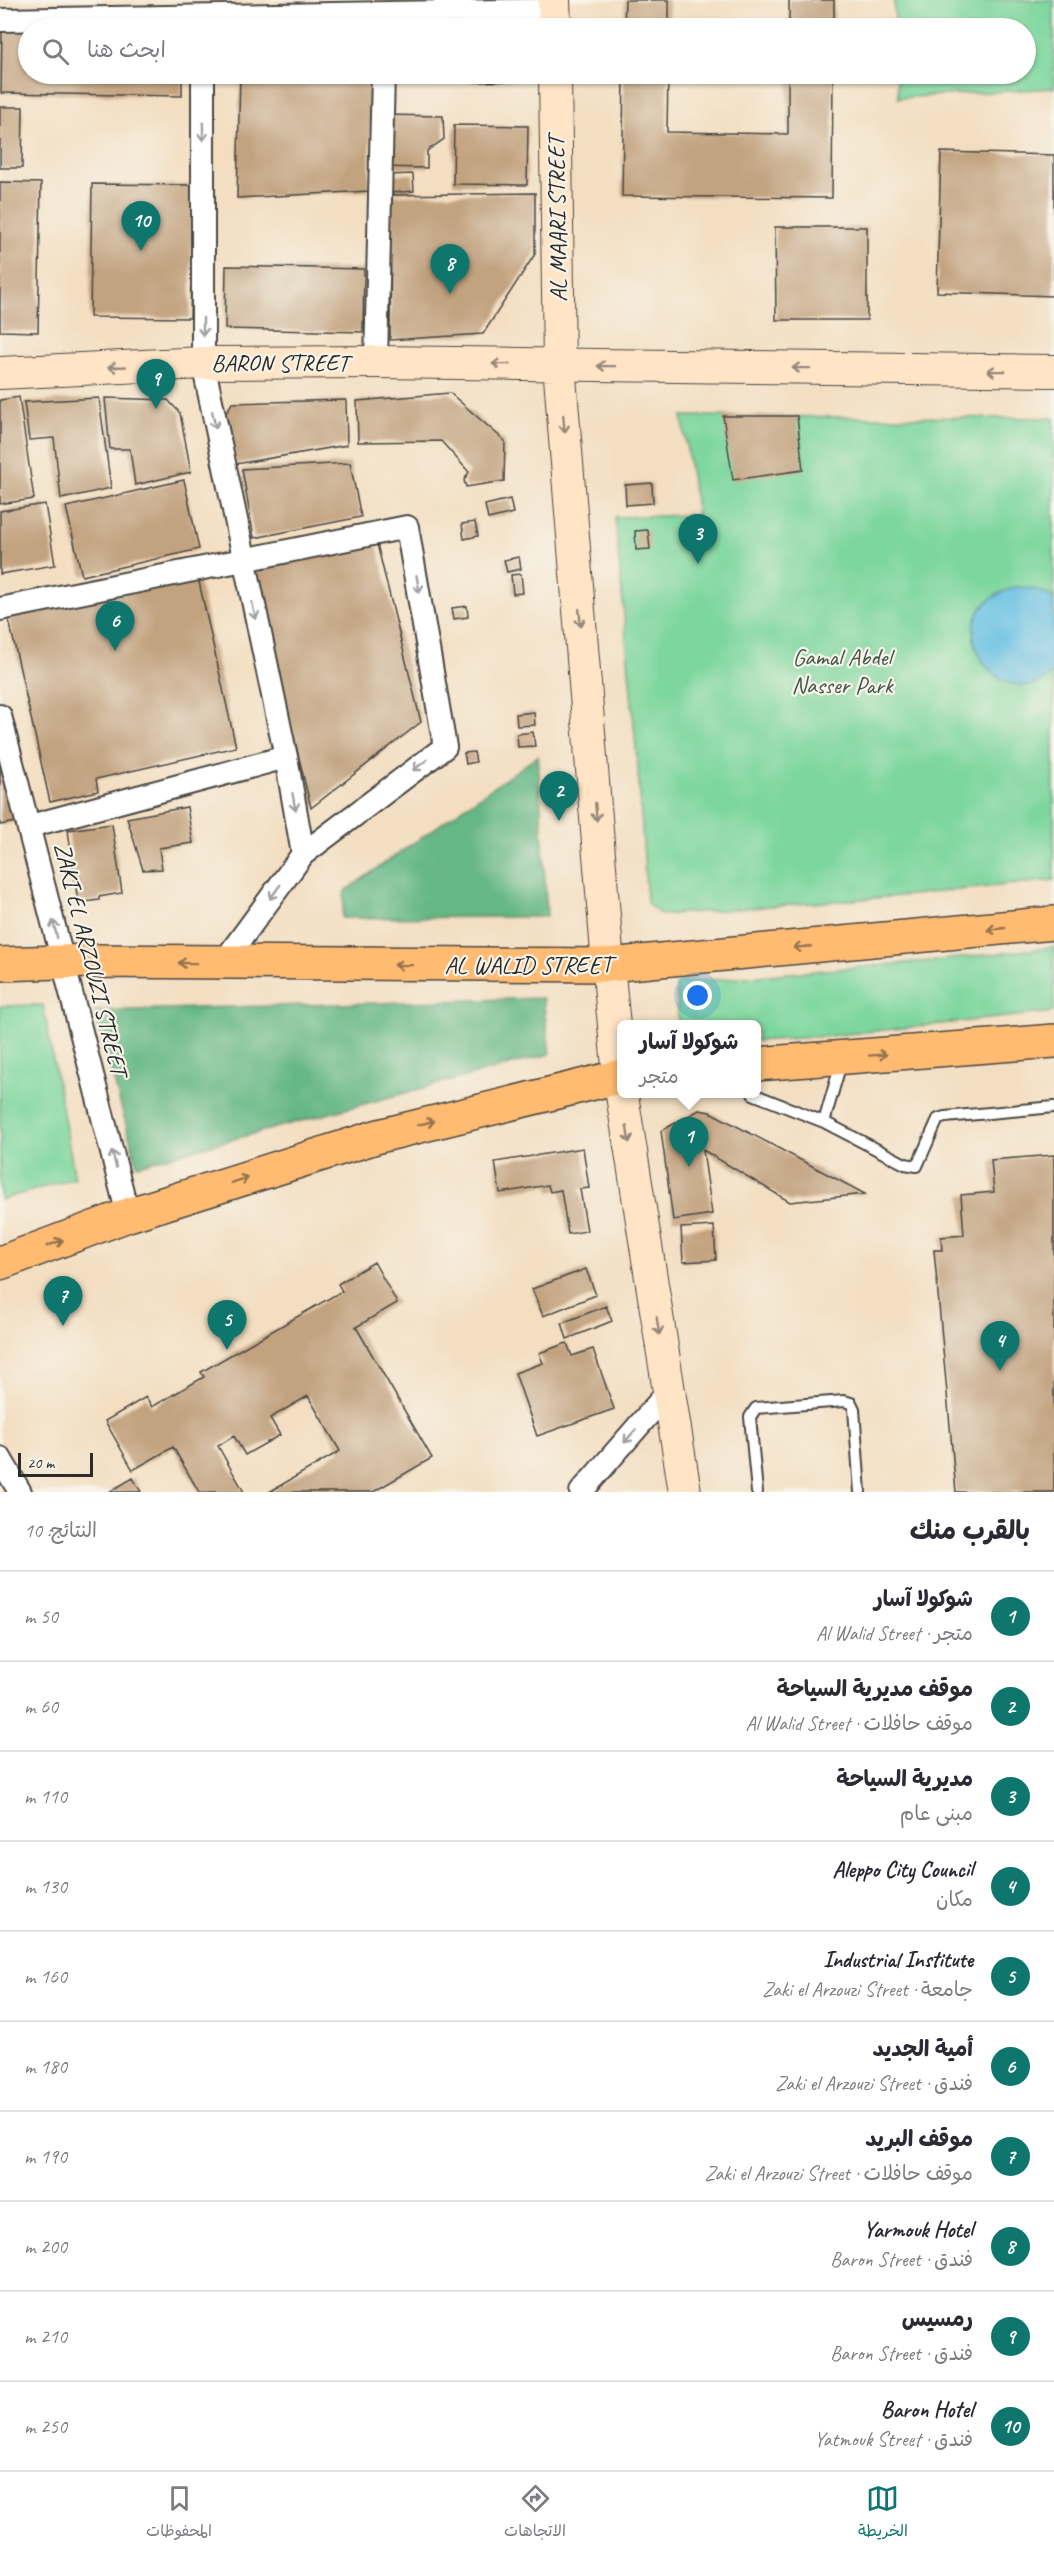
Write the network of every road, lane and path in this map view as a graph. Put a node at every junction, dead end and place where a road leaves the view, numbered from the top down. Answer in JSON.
{"nodes":[{"id":1,"x":554,"y":13,"type":"edge"},
{"id":2,"x":384,"y":14,"type":"edge"},
{"id":3,"x":203,"y":15,"type":"edge"},
{"id":4,"x":81,"y":18,"type":"edge"},
{"id":5,"x":0,"y":20,"type":"edge"},
{"id":6,"x":18,"y":20,"type":"edge"},
{"id":7,"x":203,"y":84,"type":"edge"},
{"id":8,"x":382,"y":84,"type":"edge"},
{"id":9,"x":555,"y":84,"type":"edge"},
{"id":10,"x":376,"y":362,"type":"junction"},
{"id":11,"x":202,"y":363,"type":"junction"},
{"id":12,"x":559,"y":365,"type":"junction"},
{"id":13,"x":1054,"y":371,"type":"edge"},
{"id":14,"x":0,"y":373,"type":"edge"},
{"id":15,"x":243,"y":560,"type":"junction"},
{"id":16,"x":0,"y":609,"type":"edge"},
{"id":17,"x":0,"y":716,"type":"edge"},
{"id":18,"x":286,"y":757,"type":"junction"},
{"id":19,"x":30,"y":826,"type":"junction"},
{"id":20,"x":303,"y":854,"type":"junction"},
{"id":21,"x":1054,"y":923,"type":"edge"},
{"id":22,"x":64,"y":962,"type":"junction"},
{"id":23,"x":223,"y":963,"type":"junction"},
{"id":24,"x":0,"y":964,"type":"edge"},
{"id":25,"x":608,"y":965,"type":"junction"},
{"id":26,"x":1054,"y":1041,"type":"edge"},
{"id":27,"x":1019,"y":1044,"type":"junction"},
{"id":28,"x":617,"y":1048,"type":"edge"},
{"id":29,"x":1054,"y":1052,"type":"edge"},
{"id":30,"x":843,"y":1058,"type":"junction"},
{"id":31,"x":761,"y":1064,"type":"edge"},
{"id":32,"x":617,"y":1077,"type":"edge"},
{"id":33,"x":761,"y":1097,"type":"edge"},
{"id":34,"x":623,"y":1098,"type":"edge"},
{"id":35,"x":1054,"y":1107,"type":"edge"},
{"id":36,"x":824,"y":1122,"type":"junction"},
{"id":37,"x":128,"y":1215,"type":"junction"},
{"id":38,"x":0,"y":1263,"type":"edge"},
{"id":39,"x":668,"y":1392,"type":"junction"},
{"id":40,"x":0,"y":1458,"type":"edge"},
{"id":41,"x":20,"y":1492,"type":"edge"},
{"id":42,"x":581,"y":1492,"type":"edge"},
{"id":43,"x":685,"y":1492,"type":"edge"},
{"id":44,"x":757,"y":1492,"type":"edge"},
{"id":45,"x":860,"y":1492,"type":"edge"}],
"edges":[{"from":1,"to":2,"type":"street"},
{"from":2,"to":3,"type":"street"},
{"from":3,"to":4,"type":"street"},
{"from":5,"to":6,"type":"street"},
{"from":7,"to":11,"type":"street","one_way":true},
{"from":8,"to":10,"type":"street"},
{"from":9,"to":12,"type":"main road","name":"AL MAARI STREET"},
{"from":10,"to":11,"type":"main road","name":"BARON STREET"},
{"from":12,"to":10,"type":"main road","name":"BARON STREET","one_way":true},
{"from":11,"to":14,"type":"main road","name":"BARON STREET","one_way":true},
{"from":11,"to":15,"type":"street","one_way":true},
{"from":13,"to":12,"type":"main road","name":"BARON STREET","one_way":true},
{"from":12,"to":25,"type":"main road","name":"AL MAARI STREET","one_way":true},
{"from":15,"to":16,"type":"street"},
{"from":15,"to":18,"type":"street","one_way":true},
{"from":15,"to":20,"type":"street","one_way":true},
{"from":17,"to":19,"type":"street","name":"ZAKI EL ARZOUZI STREET"},
{"from":18,"to":19,"type":"street"},
{"from":18,"to":20,"type":"street","one_way":true},
{"from":22,"to":19,"type":"street","name":"ZAKI EL ARZOUZI STREET","one_way":true},
{"from":20,"to":23,"type":"street","one_way":true},
{"from":21,"to":25,"type":"main road","name":"AL WALID STREET","one_way":true},
{"from":23,"to":22,"type":"main road","name":"AL WALID STREET","one_way":true},
{"from":22,"to":24,"type":"main road","name":"AL WALID STREET"},
{"from":37,"to":22,"type":"street","name":"ZAKI EL ARZOUZI STREET","one_way":true},
{"from":25,"to":23,"type":"main road","name":"AL WALID STREET","one_way":true},
{"from":25,"to":28,"type":"main road","name":"AL MAARI STREET"},
{"from":26,"to":27,"type":"main road"},
{"from":27,"to":29,"type":"main road"},
{"from":30,"to":27,"type":"main road","one_way":true},
{"from":30,"to":31,"type":"main road"},
{"from":30,"to":36,"type":"lane"},
{"from":37,"to":32,"type":"main road","one_way":true},
{"from":33,"to":36,"type":"lane"},
{"from":34,"to":39,"type":"main road","name":"AL MAARI STREET","one_way":true},
{"from":35,"to":36,"type":"lane"},
{"from":38,"to":37,"type":"main road","one_way":true},
{"from":39,"to":42,"type":"street","one_way":true},
{"from":39,"to":43,"type":"main road","name":"AL MAARI STREET"},
{"from":40,"to":41,"type":"street"},
{"from":44,"to":45,"type":"lane"}]}
